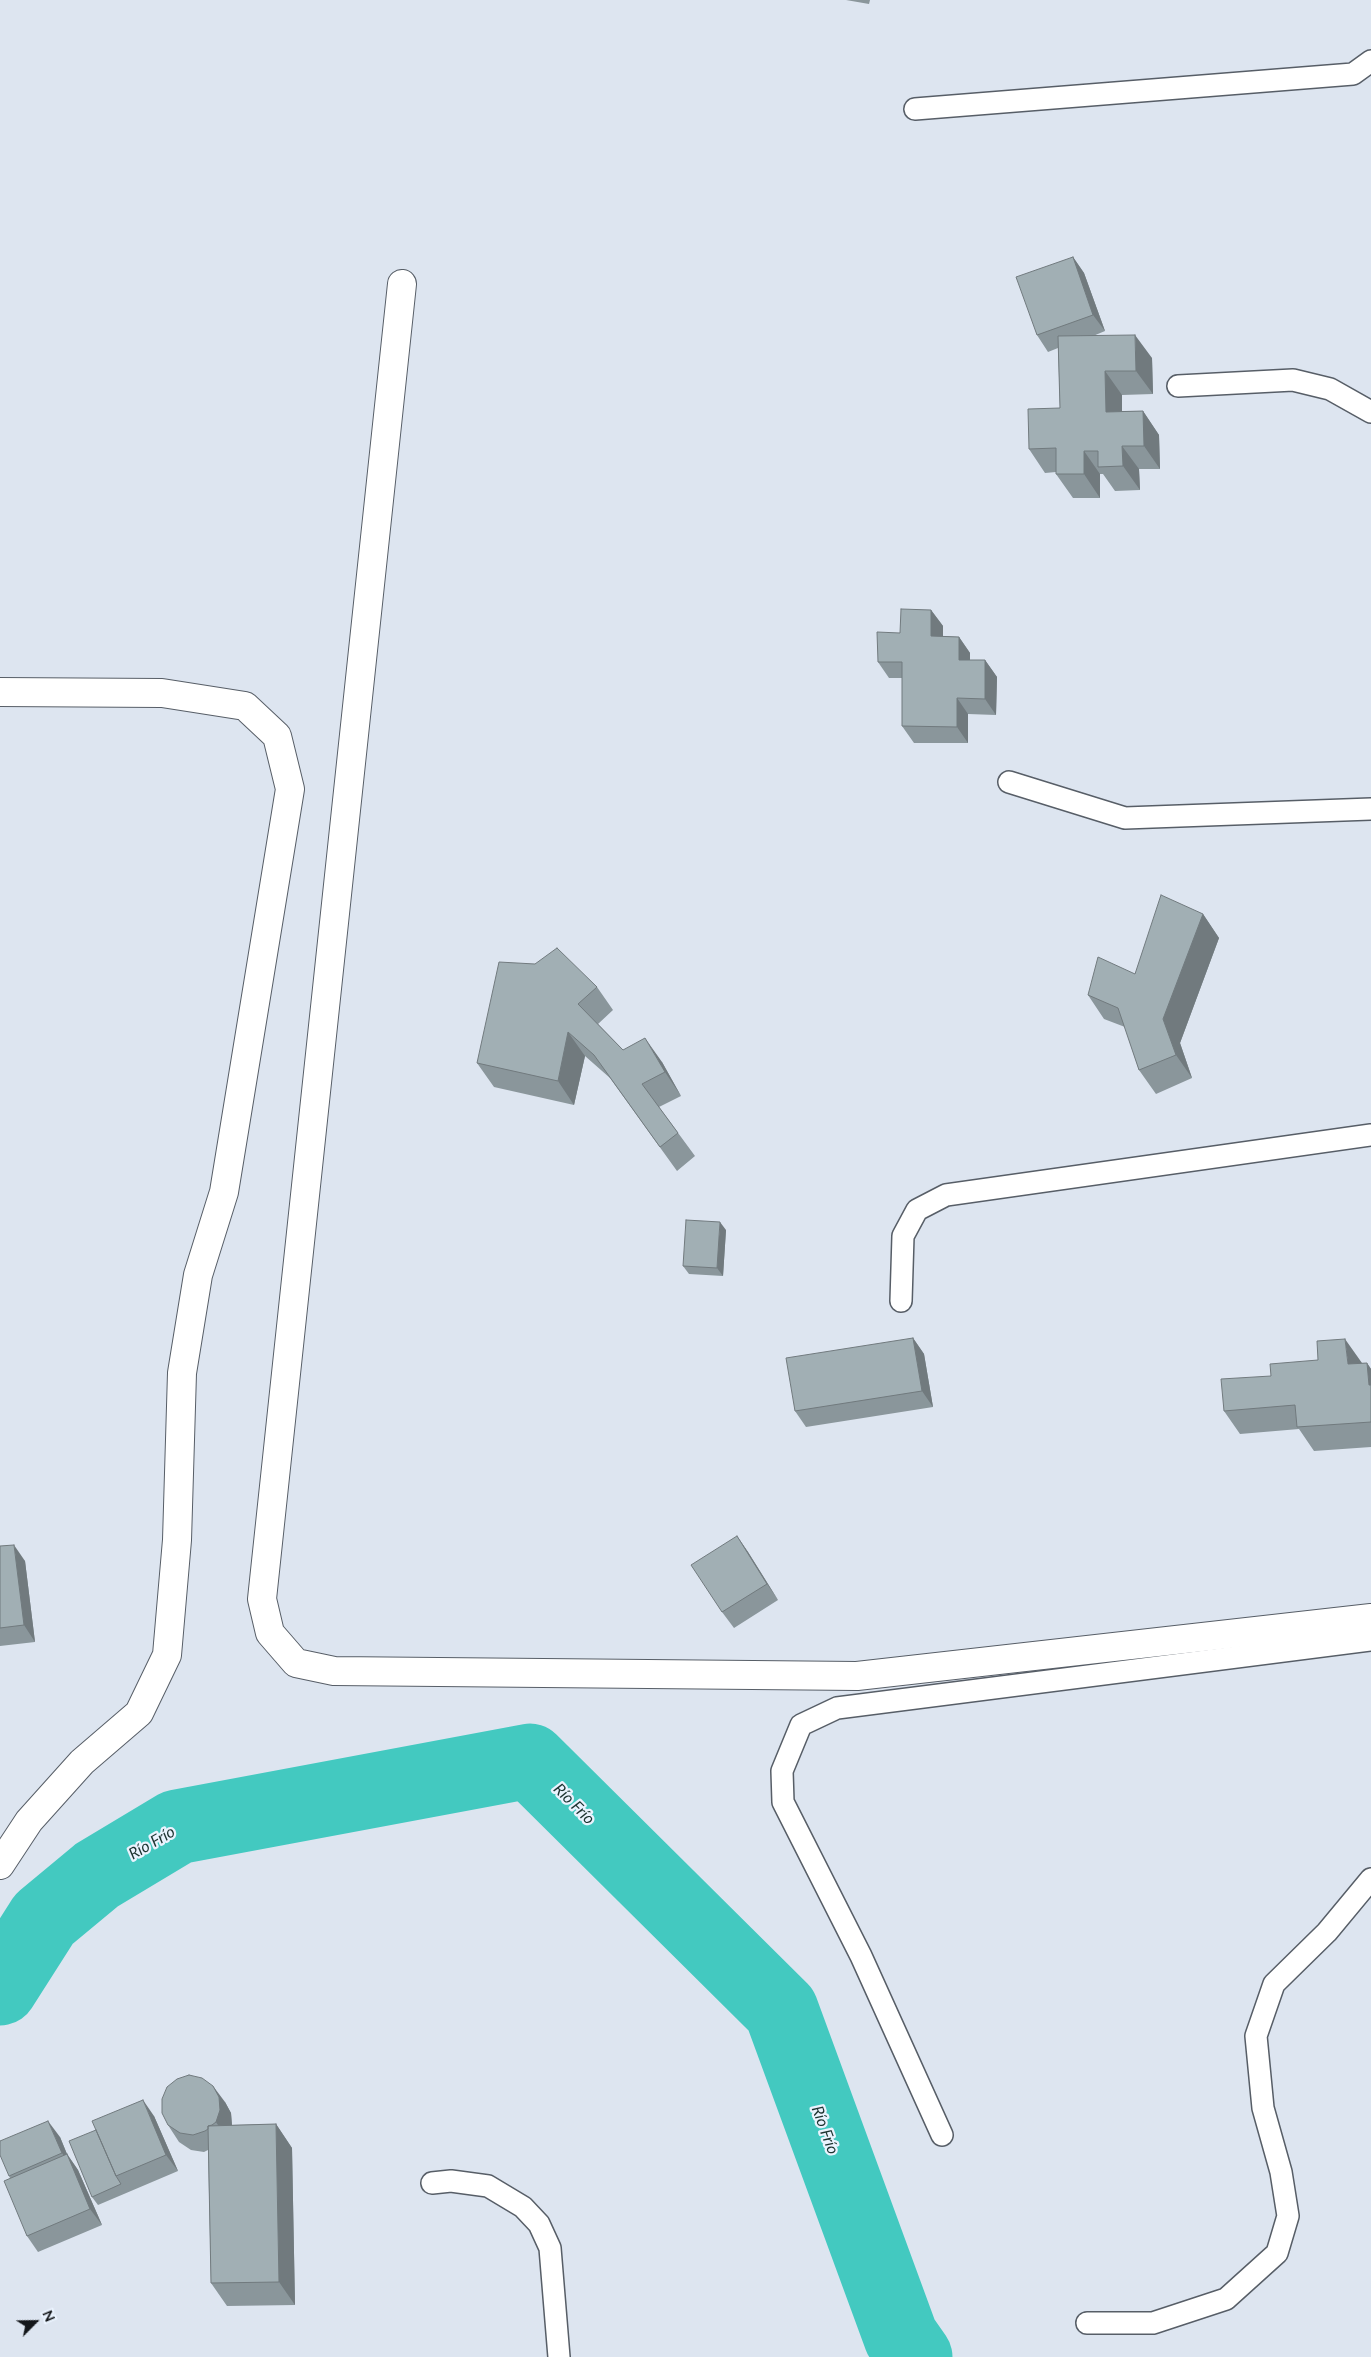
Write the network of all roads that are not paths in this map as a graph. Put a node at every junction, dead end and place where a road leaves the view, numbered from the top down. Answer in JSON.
{"nodes":[{"id":1,"x":1371,"y":61,"type":"edge"},
{"id":2,"x":915,"y":110,"type":"dead end"},
{"id":3,"x":402,"y":284,"type":"dead end"},
{"id":4,"x":1178,"y":386,"type":"dead end"},
{"id":5,"x":1371,"y":412,"type":"edge"},
{"id":6,"x":0,"y":692,"type":"edge"},
{"id":7,"x":1010,"y":782,"type":"dead end"},
{"id":8,"x":1371,"y":809,"type":"edge"},
{"id":9,"x":1371,"y":1135,"type":"edge"},
{"id":10,"x":901,"y":1301,"type":"dead end"},
{"id":11,"x":1371,"y":1618,"type":"edge"},
{"id":12,"x":1371,"y":1640,"type":"edge"},
{"id":13,"x":0,"y":1865,"type":"edge"},
{"id":14,"x":1371,"y":1879,"type":"edge"},
{"id":15,"x":942,"y":2135,"type":"dead end"},
{"id":16,"x":432,"y":2183,"type":"dead end"},
{"id":17,"x":1087,"y":2323,"type":"dead end"},
{"id":18,"x":559,"y":2357,"type":"edge"}],
"edges":[{"from":1,"to":2,"type":"lane"},
{"from":3,"to":11,"type":"street"},
{"from":4,"to":5,"type":"lane"},
{"from":6,"to":13,"type":"street"},
{"from":7,"to":8,"type":"lane"},
{"from":9,"to":10,"type":"lane"},
{"from":12,"to":15,"type":"lane"},
{"from":14,"to":17,"type":"lane"},
{"from":16,"to":18,"type":"lane"}]}
